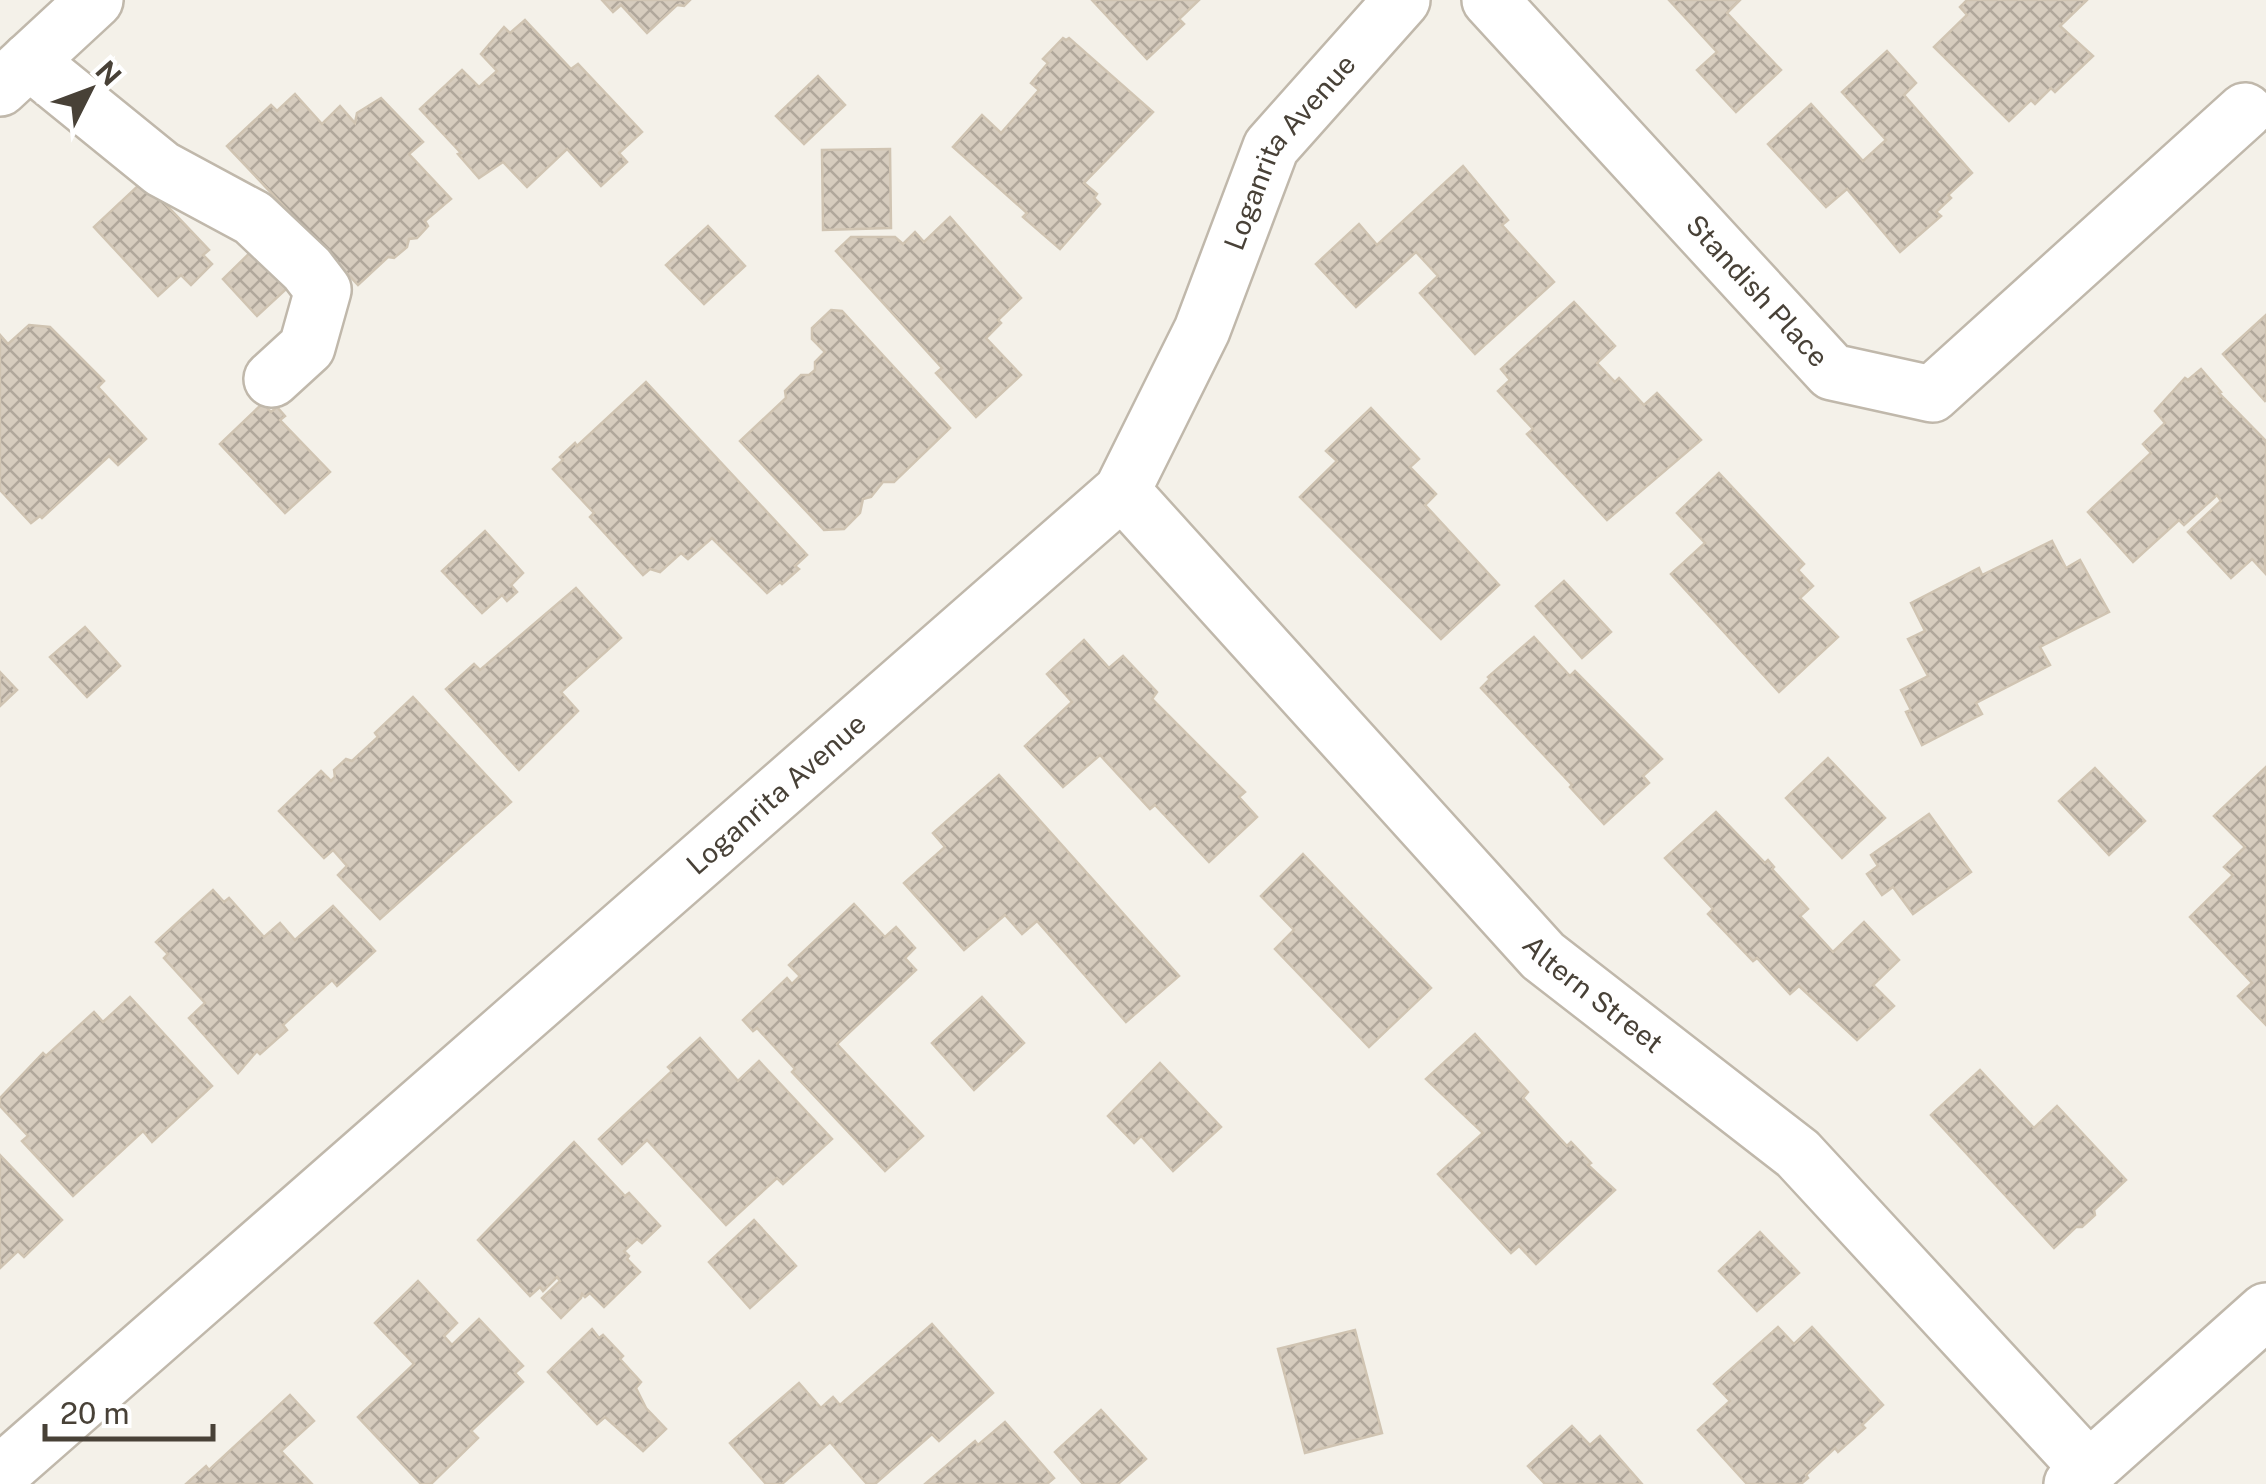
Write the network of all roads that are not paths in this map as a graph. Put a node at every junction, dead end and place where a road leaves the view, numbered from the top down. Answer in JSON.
{"nodes":[{"id":1,"x":95,"y":0,"type":"edge"},
{"id":2,"x":1402,"y":0,"type":"edge"},
{"id":3,"x":1490,"y":0,"type":"edge"},
{"id":4,"x":14,"y":74,"type":"edge"},
{"id":5,"x":2245,"y":112,"type":"dead end"},
{"id":6,"x":272,"y":379,"type":"dead end"},
{"id":7,"x":1122,"y":491,"type":"junction"},
{"id":8,"x":2266,"y":1311,"type":"edge"},
{"id":9,"x":0,"y":1474,"type":"edge"},
{"id":10,"x":2080,"y":1476,"type":"edge"}],
"edges":[{"from":1,"to":4,"type":"street"},
{"from":2,"to":7,"type":"street","name":"Loganrita Avenue"},
{"from":3,"to":5,"type":"street","name":"Standish Place"},
{"from":4,"to":6,"type":"street"},
{"from":7,"to":9,"type":"street","name":"Loganrita Avenue"},
{"from":7,"to":10,"type":"street","name":"Altern Street"},
{"from":8,"to":10,"type":"street"}]}
